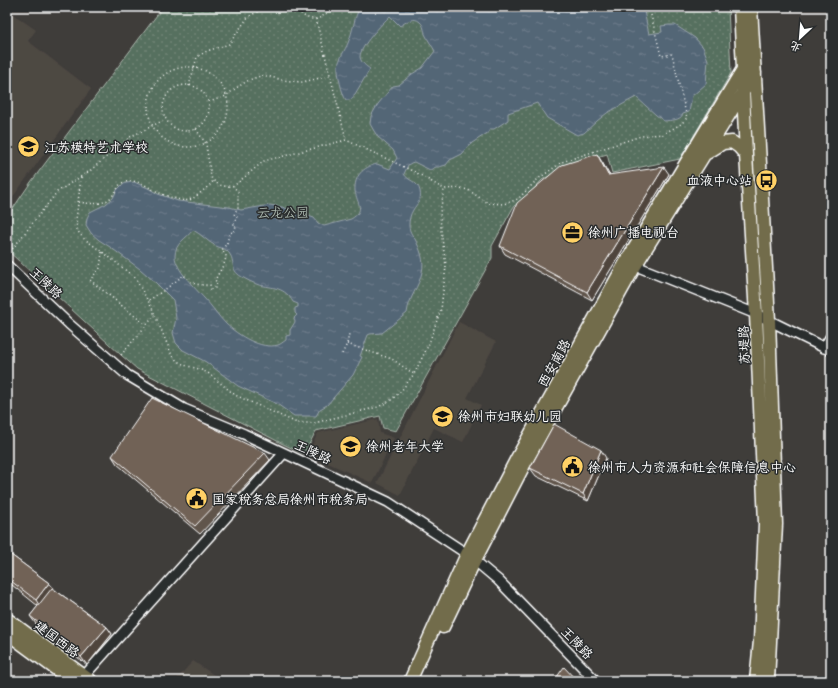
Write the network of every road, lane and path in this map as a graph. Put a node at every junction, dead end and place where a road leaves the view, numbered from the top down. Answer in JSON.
{"nodes":[{"id":1,"x":266,"y":7,"type":"edge"},
{"id":2,"x":296,"y":7,"type":"edge"},
{"id":3,"x":330,"y":7,"type":"edge"},
{"id":4,"x":649,"y":7,"type":"edge"},
{"id":5,"x":740,"y":7,"type":"edge"},
{"id":6,"x":751,"y":7,"type":"edge"},
{"id":7,"x":316,"y":19,"type":"junction"},
{"id":8,"x":194,"y":67,"type":"junction"},
{"id":9,"x":749,"y":71,"type":"junction"},
{"id":10,"x":330,"y":76,"type":"junction"},
{"id":11,"x":189,"y":86,"type":"junction"},
{"id":12,"x":743,"y":91,"type":"junction"},
{"id":13,"x":226,"y":96,"type":"junction"},
{"id":14,"x":208,"y":102,"type":"junction"},
{"id":15,"x":166,"y":119,"type":"junction"},
{"id":16,"x":153,"y":126,"type":"junction"},
{"id":17,"x":196,"y":129,"type":"junction"},
{"id":18,"x":346,"y":140,"type":"junction"},
{"id":19,"x":206,"y":144,"type":"junction"},
{"id":20,"x":704,"y":154,"type":"junction"},
{"id":21,"x":746,"y":155,"type":"junction"},
{"id":22,"x":81,"y":177,"type":"junction"},
{"id":23,"x":213,"y":181,"type":"junction"},
{"id":24,"x":233,"y":186,"type":"junction"},
{"id":25,"x":444,"y":189,"type":"junction"},
{"id":26,"x":79,"y":202,"type":"junction"},
{"id":27,"x":102,"y":251,"type":"junction"},
{"id":28,"x":10,"y":252,"type":"dead end"},
{"id":29,"x":631,"y":264,"type":"junction"},
{"id":30,"x":7,"y":265,"type":"edge"},
{"id":31,"x":148,"y":300,"type":"junction"},
{"id":32,"x":756,"y":314,"type":"junction"},
{"id":33,"x":155,"y":315,"type":"junction"},
{"id":34,"x":769,"y":320,"type":"junction"},
{"id":35,"x":146,"y":325,"type":"junction"},
{"id":36,"x":349,"y":334,"type":"dead end"},
{"id":37,"x":831,"y":336,"type":"edge"},
{"id":38,"x":347,"y":344,"type":"junction"},
{"id":39,"x":828,"y":349,"type":"edge"},
{"id":40,"x":120,"y":354,"type":"dead end"},
{"id":41,"x":342,"y":354,"type":"dead end"},
{"id":42,"x":414,"y":374,"type":"junction"},
{"id":43,"x":284,"y":453,"type":"junction"},
{"id":44,"x":471,"y":557,"type":"junction"},
{"id":45,"x":7,"y":619,"type":"edge"},
{"id":46,"x":7,"y":633,"type":"edge"},
{"id":47,"x":87,"y":678,"type":"edge"},
{"id":48,"x":72,"y":681,"type":"edge"},
{"id":49,"x":410,"y":681,"type":"edge"},
{"id":50,"x":418,"y":681,"type":"edge"},
{"id":51,"x":596,"y":681,"type":"edge"},
{"id":52,"x":756,"y":681,"type":"edge"},
{"id":53,"x":768,"y":681,"type":"edge"}],
"edges":[{"from":1,"to":8,"type":"path"},
{"from":2,"to":7,"type":"path"},
{"from":3,"to":7,"type":"path"},
{"from":4,"to":25,"type":"path"},
{"from":5,"to":9,"type":"main road","name":"苏堤路"},
{"from":6,"to":9,"type":"main road","name":"苏堤路"},
{"from":7,"to":10,"type":"path"},
{"from":8,"to":11,"type":"path"},
{"from":8,"to":13,"type":"path"},
{"from":8,"to":16,"type":"path"},
{"from":9,"to":12,"type":"main road","name":"苏堤路"},
{"from":9,"to":29,"type":"main road","name":"西安南路"},
{"from":9,"to":34,"type":"main road","name":"苏堤路"},
{"from":10,"to":13,"type":"path"},
{"from":10,"to":18,"type":"path"},
{"from":11,"to":14,"type":"path"},
{"from":11,"to":15,"type":"path"},
{"from":12,"to":20,"type":"main road","name":"西安南路"},
{"from":12,"to":21,"type":"main road","name":"苏堤路"},
{"from":13,"to":14,"type":"path"},
{"from":13,"to":19,"type":"path"},
{"from":14,"to":17,"type":"path"},
{"from":15,"to":16,"type":"path"},
{"from":15,"to":17,"type":"path"},
{"from":16,"to":19,"type":"path"},
{"from":16,"to":22,"type":"path"},
{"from":17,"to":19,"type":"path"},
{"from":18,"to":24,"type":"path"},
{"from":18,"to":25,"type":"path"},
{"from":19,"to":23,"type":"path"},
{"from":20,"to":21,"type":"main road"},
{"from":20,"to":29,"type":"main road","name":"西安南路"},
{"from":21,"to":32,"type":"main road","name":"苏堤路"},
{"from":22,"to":26,"type":"path"},
{"from":22,"to":28,"type":"path"},
{"from":23,"to":24,"type":"path"},
{"from":23,"to":26,"type":"path"},
{"from":24,"to":31,"type":"path"},
{"from":25,"to":42,"type":"path"},
{"from":26,"to":27,"type":"path"},
{"from":27,"to":31,"type":"path"},
{"from":27,"to":35,"type":"path"},
{"from":29,"to":32,"type":"street"},
{"from":29,"to":44,"type":"main road","name":"西安南路"},
{"from":30,"to":43,"type":"street","name":"王陵路"},
{"from":31,"to":33,"type":"path"},
{"from":32,"to":34,"type":"street"},
{"from":32,"to":52,"type":"main road","name":"苏堤路"},
{"from":33,"to":35,"type":"path"},
{"from":33,"to":42,"type":"path"},
{"from":34,"to":39,"type":"street"},
{"from":34,"to":53,"type":"main road","name":"苏堤路"},
{"from":35,"to":40,"type":"path"},
{"from":36,"to":38,"type":"path"},
{"from":37,"to":39,"type":"street"},
{"from":38,"to":41,"type":"path"},
{"from":38,"to":42,"type":"path"},
{"from":43,"to":44,"type":"street","name":"王陵路"},
{"from":43,"to":47,"type":"street"},
{"from":44,"to":49,"type":"main road","name":"西安南路"},
{"from":44,"to":50,"type":"main road","name":"西安南路"},
{"from":44,"to":51,"type":"street","name":"王陵路"},
{"from":45,"to":47,"type":"main road","name":"建国西路"},
{"from":46,"to":48,"type":"main road","name":"建国西路"}]}
